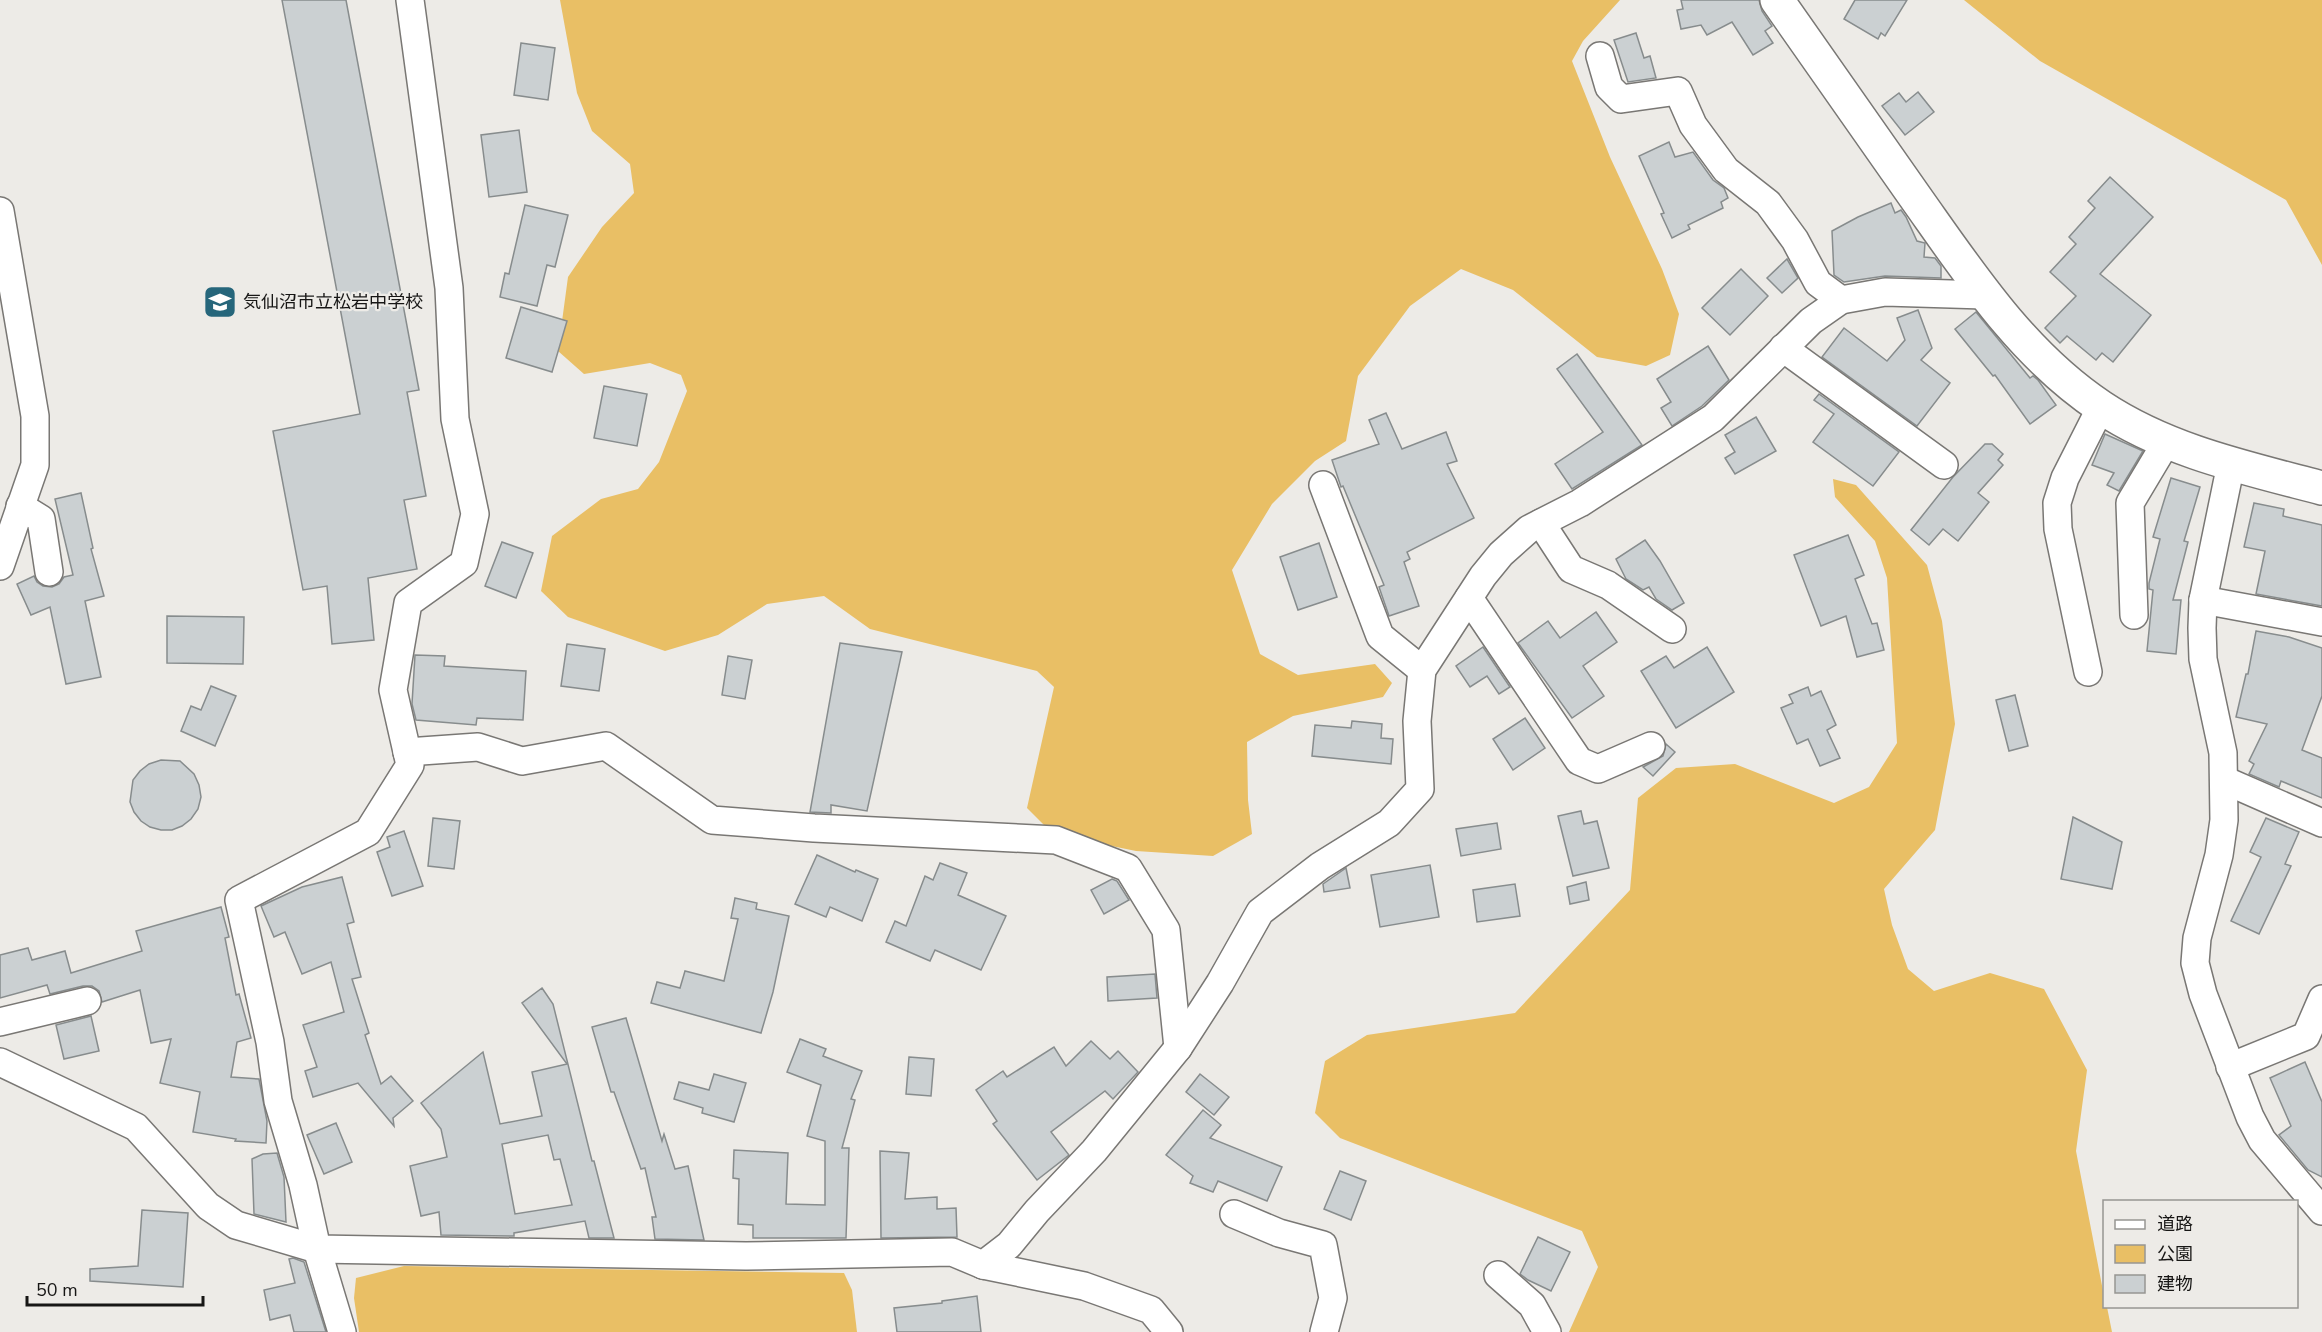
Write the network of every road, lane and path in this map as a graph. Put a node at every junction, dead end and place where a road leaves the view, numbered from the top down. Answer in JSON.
{"nodes":[{"id":1,"x":410,"y":0,"type":"edge"},
{"id":2,"x":1777,"y":0,"type":"edge"},
{"id":3,"x":1600,"y":56,"type":"dead end"},
{"id":4,"x":0,"y":210,"type":"edge"},
{"id":5,"x":1984,"y":295,"type":"junction"},
{"id":6,"x":1841,"y":300,"type":"junction"},
{"id":7,"x":1783,"y":348,"type":"junction"},
{"id":8,"x":2101,"y":407,"type":"junction"},
{"id":9,"x":2167,"y":441,"type":"junction"},
{"id":10,"x":2231,"y":464,"type":"junction"},
{"id":11,"x":1944,"y":465,"type":"dead end"},
{"id":12,"x":1323,"y":485,"type":"dead end"},
{"id":13,"x":2322,"y":488,"type":"edge"},
{"id":14,"x":20,"y":506,"type":"junction"},
{"id":15,"x":1542,"y":523,"type":"junction"},
{"id":16,"x":5,"y":532,"type":"edge"},
{"id":17,"x":0,"y":566,"type":"edge"},
{"id":18,"x":50,"y":572,"type":"dead end"},
{"id":19,"x":1469,"y":598,"type":"junction"},
{"id":20,"x":2203,"y":600,"type":"junction"},
{"id":21,"x":2134,"y":615,"type":"dead end"},
{"id":22,"x":2322,"y":622,"type":"edge"},
{"id":23,"x":1672,"y":629,"type":"dead end"},
{"id":24,"x":1422,"y":670,"type":"junction"},
{"id":25,"x":2088,"y":672,"type":"dead end"},
{"id":26,"x":1651,"y":746,"type":"dead end"},
{"id":27,"x":407,"y":752,"type":"junction"},
{"id":28,"x":2224,"y":780,"type":"junction"},
{"id":29,"x":2322,"y":823,"type":"edge"},
{"id":30,"x":2322,"y":999,"type":"edge"},
{"id":31,"x":87,"y":1001,"type":"dead end"},
{"id":32,"x":0,"y":1022,"type":"edge"},
{"id":33,"x":1178,"y":1048,"type":"junction"},
{"id":34,"x":0,"y":1062,"type":"edge"},
{"id":35,"x":2230,"y":1067,"type":"junction"},
{"id":36,"x":2322,"y":1211,"type":"edge"},
{"id":37,"x":1234,"y":1214,"type":"dead end"},
{"id":38,"x":317,"y":1249,"type":"junction"},
{"id":39,"x":983,"y":1265,"type":"junction"},
{"id":40,"x":1498,"y":1275,"type":"dead end"},
{"id":41,"x":342,"y":1332,"type":"edge"},
{"id":42,"x":1169,"y":1332,"type":"edge"},
{"id":43,"x":1324,"y":1332,"type":"edge"},
{"id":44,"x":1547,"y":1332,"type":"edge"}],
"edges":[{"from":1,"to":27,"type":"street"},
{"from":2,"to":5,"type":"street"},
{"from":3,"to":6,"type":"street"},
{"from":4,"to":14,"type":"street"},
{"from":5,"to":6,"type":"street"},
{"from":5,"to":8,"type":"street"},
{"from":6,"to":7,"type":"street"},
{"from":7,"to":11,"type":"street"},
{"from":7,"to":15,"type":"street"},
{"from":8,"to":9,"type":"street"},
{"from":8,"to":25,"type":"street"},
{"from":9,"to":10,"type":"street"},
{"from":9,"to":21,"type":"street"},
{"from":10,"to":13,"type":"street"},
{"from":10,"to":20,"type":"street"},
{"from":12,"to":24,"type":"street"},
{"from":14,"to":16,"type":"street"},
{"from":14,"to":18,"type":"street"},
{"from":15,"to":19,"type":"street"},
{"from":15,"to":23,"type":"street"},
{"from":16,"to":17,"type":"street"},
{"from":19,"to":24,"type":"street"},
{"from":19,"to":26,"type":"street"},
{"from":20,"to":22,"type":"street"},
{"from":20,"to":28,"type":"street"},
{"from":24,"to":33,"type":"street"},
{"from":27,"to":33,"type":"street"},
{"from":27,"to":38,"type":"street"},
{"from":28,"to":29,"type":"street"},
{"from":28,"to":35,"type":"street"},
{"from":30,"to":35,"type":"street"},
{"from":31,"to":32,"type":"street"},
{"from":33,"to":39,"type":"street"},
{"from":34,"to":38,"type":"street"},
{"from":35,"to":36,"type":"street"},
{"from":37,"to":43,"type":"street"},
{"from":38,"to":39,"type":"street"},
{"from":38,"to":41,"type":"street"},
{"from":39,"to":42,"type":"street"},
{"from":40,"to":44,"type":"street"}]}
